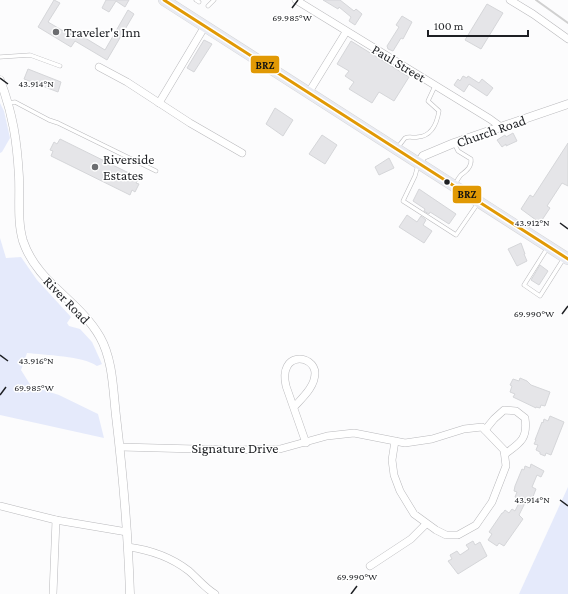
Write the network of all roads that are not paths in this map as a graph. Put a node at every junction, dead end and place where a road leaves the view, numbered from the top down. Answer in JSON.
{"nodes":[{"id":1,"x":164,"y":0,"type":"edge"},
{"id":2,"x":214,"y":0,"type":"edge"},
{"id":3,"x":296,"y":0,"type":"edge"},
{"id":4,"x":510,"y":0,"type":"edge"},
{"id":5,"x":208,"y":6,"type":"dead end"},
{"id":6,"x":205,"y":26,"type":"junction"},
{"id":7,"x":346,"y":32,"type":"junction"},
{"id":8,"x":568,"y":39,"type":"edge"},
{"id":9,"x":0,"y":57,"type":"edge"},
{"id":10,"x":60,"y":66,"type":"dead end"},
{"id":11,"x":100,"y":67,"type":"dead end"},
{"id":12,"x":0,"y":80,"type":"edge"},
{"id":13,"x":436,"y":86,"type":"junction"},
{"id":14,"x":309,"y":92,"type":"junction"},
{"id":15,"x":8,"y":103,"type":"junction"},
{"id":16,"x":159,"y":103,"type":"junction"},
{"id":17,"x":568,"y":104,"type":"edge"},
{"id":18,"x":501,"y":127,"type":"junction"},
{"id":19,"x":454,"y":143,"type":"junction"},
{"id":20,"x":396,"y":149,"type":"junction"},
{"id":21,"x":242,"y":153,"type":"dead end"},
{"id":22,"x":418,"y":164,"type":"junction"},
{"id":23,"x":156,"y":171,"type":"dead end"},
{"id":24,"x":454,"y":186,"type":"junction"},
{"id":25,"x":479,"y":202,"type":"junction"},
{"id":26,"x":548,"y":246,"type":"junction"},
{"id":27,"x":566,"y":258,"type":"edge"},
{"id":28,"x":294,"y":407,"type":"junction"},
{"id":29,"x":485,"y":430,"type":"junction"},
{"id":30,"x":395,"y":441,"type":"junction"},
{"id":31,"x":306,"y":442,"type":"junction"},
{"id":32,"x":120,"y":447,"type":"junction"},
{"id":33,"x":505,"y":454,"type":"junction"},
{"id":34,"x":0,"y":506,"type":"edge"},
{"id":35,"x":56,"y":520,"type":"junction"},
{"id":36,"x":426,"y":524,"type":"junction"},
{"id":37,"x":127,"y":532,"type":"junction"},
{"id":38,"x":128,"y":547,"type":"junction"},
{"id":39,"x":370,"y":566,"type":"dead end"},
{"id":40,"x":53,"y":594,"type":"edge"},
{"id":41,"x":130,"y":594,"type":"edge"},
{"id":42,"x":215,"y":594,"type":"edge"}],
"edges":[{"from":1,"to":6,"type":"highway"},
{"from":2,"to":5,"type":"lane"},
{"from":3,"to":7,"type":"street","name":"Paul Street"},
{"from":4,"to":8,"type":"street"},
{"from":6,"to":14,"type":"highway"},
{"from":6,"to":16,"type":"street"},
{"from":7,"to":13,"type":"street","name":"Paul Street"},
{"from":7,"to":14,"type":"street"},
{"from":9,"to":10,"type":"lane"},
{"from":11,"to":16,"type":"street"},
{"from":12,"to":15,"type":"street","name":"River Road"},
{"from":13,"to":18,"type":"street","name":"Paul Street"},
{"from":13,"to":20,"type":"lane"},
{"from":14,"to":20,"type":"highway"},
{"from":15,"to":23,"type":"lane"},
{"from":15,"to":32,"type":"street","name":"River Road"},
{"from":16,"to":21,"type":"street"},
{"from":17,"to":18,"type":"street","name":"Church Road"},
{"from":18,"to":19,"type":"street","name":"Church Road"},
{"from":19,"to":22,"type":"street","name":"Church Road"},
{"from":19,"to":24,"type":"lane"},
{"from":20,"to":22,"type":"highway"},
{"from":22,"to":24,"type":"highway"},
{"from":22,"to":25,"type":"lane"},
{"from":24,"to":25,"type":"highway"},
{"from":25,"to":26,"type":"highway"},
{"from":26,"to":27,"type":"highway"},
{"from":26,"to":27,"type":"lane"},
{"from":28,"to":28,"type":"street"},
{"from":28,"to":31,"type":"street"},
{"from":29,"to":30,"type":"street","name":"Signature Drive"},
{"from":29,"to":33,"type":"street"},
{"from":29,"to":33,"type":"street"},
{"from":30,"to":31,"type":"street","name":"Signature Drive"},
{"from":30,"to":36,"type":"street"},
{"from":31,"to":32,"type":"street","name":"Signature Drive"},
{"from":32,"to":37,"type":"street","name":"River Road"},
{"from":33,"to":36,"type":"street"},
{"from":34,"to":35,"type":"street"},
{"from":35,"to":37,"type":"street"},
{"from":35,"to":40,"type":"street"},
{"from":36,"to":39,"type":"street"},
{"from":37,"to":38,"type":"street","name":"River Road"},
{"from":38,"to":41,"type":"street","name":"River Road"},
{"from":38,"to":42,"type":"street"}]}
